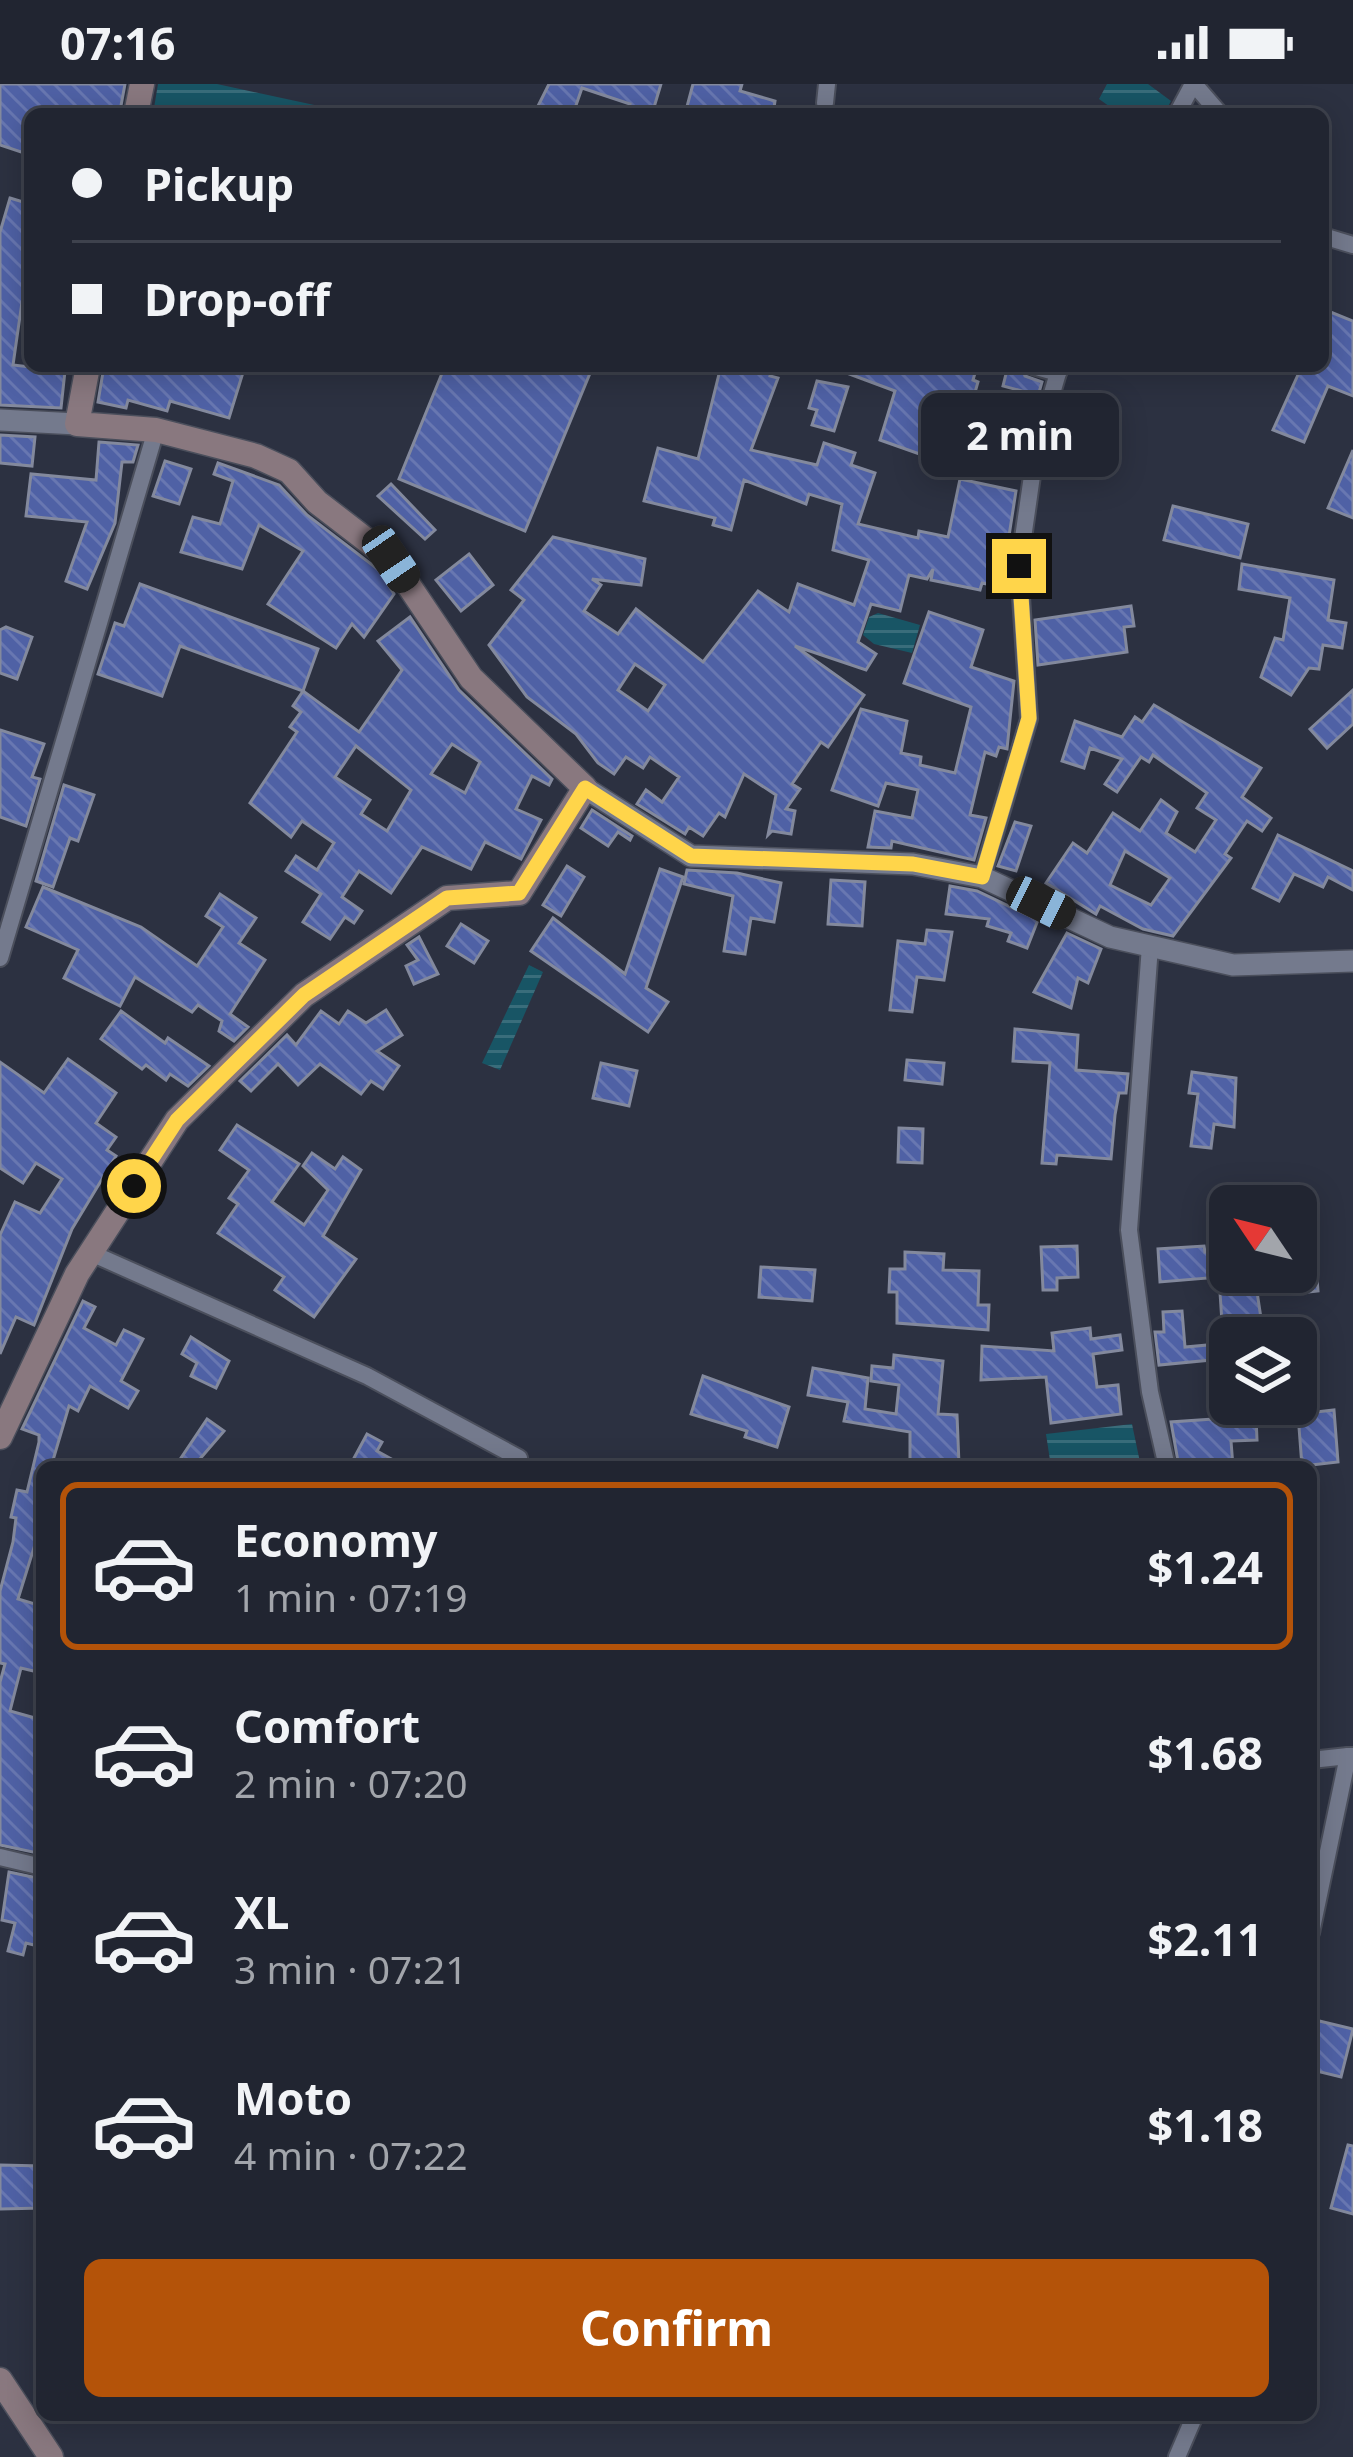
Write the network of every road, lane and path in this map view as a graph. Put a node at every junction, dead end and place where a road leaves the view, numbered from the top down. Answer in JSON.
{"nodes":[{"id":1,"x":1194,"y":84,"type":"edge"},
{"id":2,"x":1215,"y":108,"type":"edge"},
{"id":3,"x":87,"y":372,"type":"edge"},
{"id":4,"x":1058,"y":372,"type":"edge"},
{"id":5,"x":0,"y":420,"type":"edge"},
{"id":6,"x":76,"y":424,"type":"junction"},
{"id":7,"x":155,"y":430,"type":"junction"},
{"id":8,"x":585,"y":788,"type":"junction"},
{"id":9,"x":982,"y":877,"type":"junction"},
{"id":10,"x":1150,"y":946,"type":"junction"},
{"id":11,"x":0,"y":958,"type":"edge"},
{"id":12,"x":1353,"y":961,"type":"edge"},
{"id":13,"x":91,"y":1253,"type":"junction"},
{"id":14,"x":0,"y":1437,"type":"edge"},
{"id":15,"x":517,"y":1461,"type":"edge"},
{"id":16,"x":1166,"y":1461,"type":"edge"},
{"id":17,"x":1351,"y":1756,"type":"edge"},
{"id":18,"x":1317,"y":1759,"type":"edge"},
{"id":19,"x":0,"y":1857,"type":"edge"},
{"id":20,"x":36,"y":1866,"type":"edge"},
{"id":21,"x":1317,"y":1906,"type":"edge"},
{"id":22,"x":0,"y":2380,"type":"edge"},
{"id":23,"x":1192,"y":2421,"type":"edge"},
{"id":24,"x":51,"y":2457,"type":"edge"},
{"id":25,"x":1177,"y":2457,"type":"edge"}],
"edges":[{"from":1,"to":2,"type":"street"},
{"from":3,"to":6,"type":"main road"},
{"from":4,"to":9,"type":"street"},
{"from":5,"to":6,"type":"street"},
{"from":6,"to":7,"type":"main road"},
{"from":7,"to":8,"type":"main road"},
{"from":7,"to":11,"type":"street"},
{"from":8,"to":9,"type":"street"},
{"from":8,"to":13,"type":"main road"},
{"from":9,"to":10,"type":"street"},
{"from":10,"to":12,"type":"street"},
{"from":10,"to":16,"type":"street"},
{"from":13,"to":14,"type":"main road"},
{"from":13,"to":15,"type":"street"},
{"from":17,"to":18,"type":"street"},
{"from":17,"to":21,"type":"street"},
{"from":19,"to":20,"type":"street"},
{"from":22,"to":24,"type":"main road"},
{"from":23,"to":25,"type":"street"}]}
